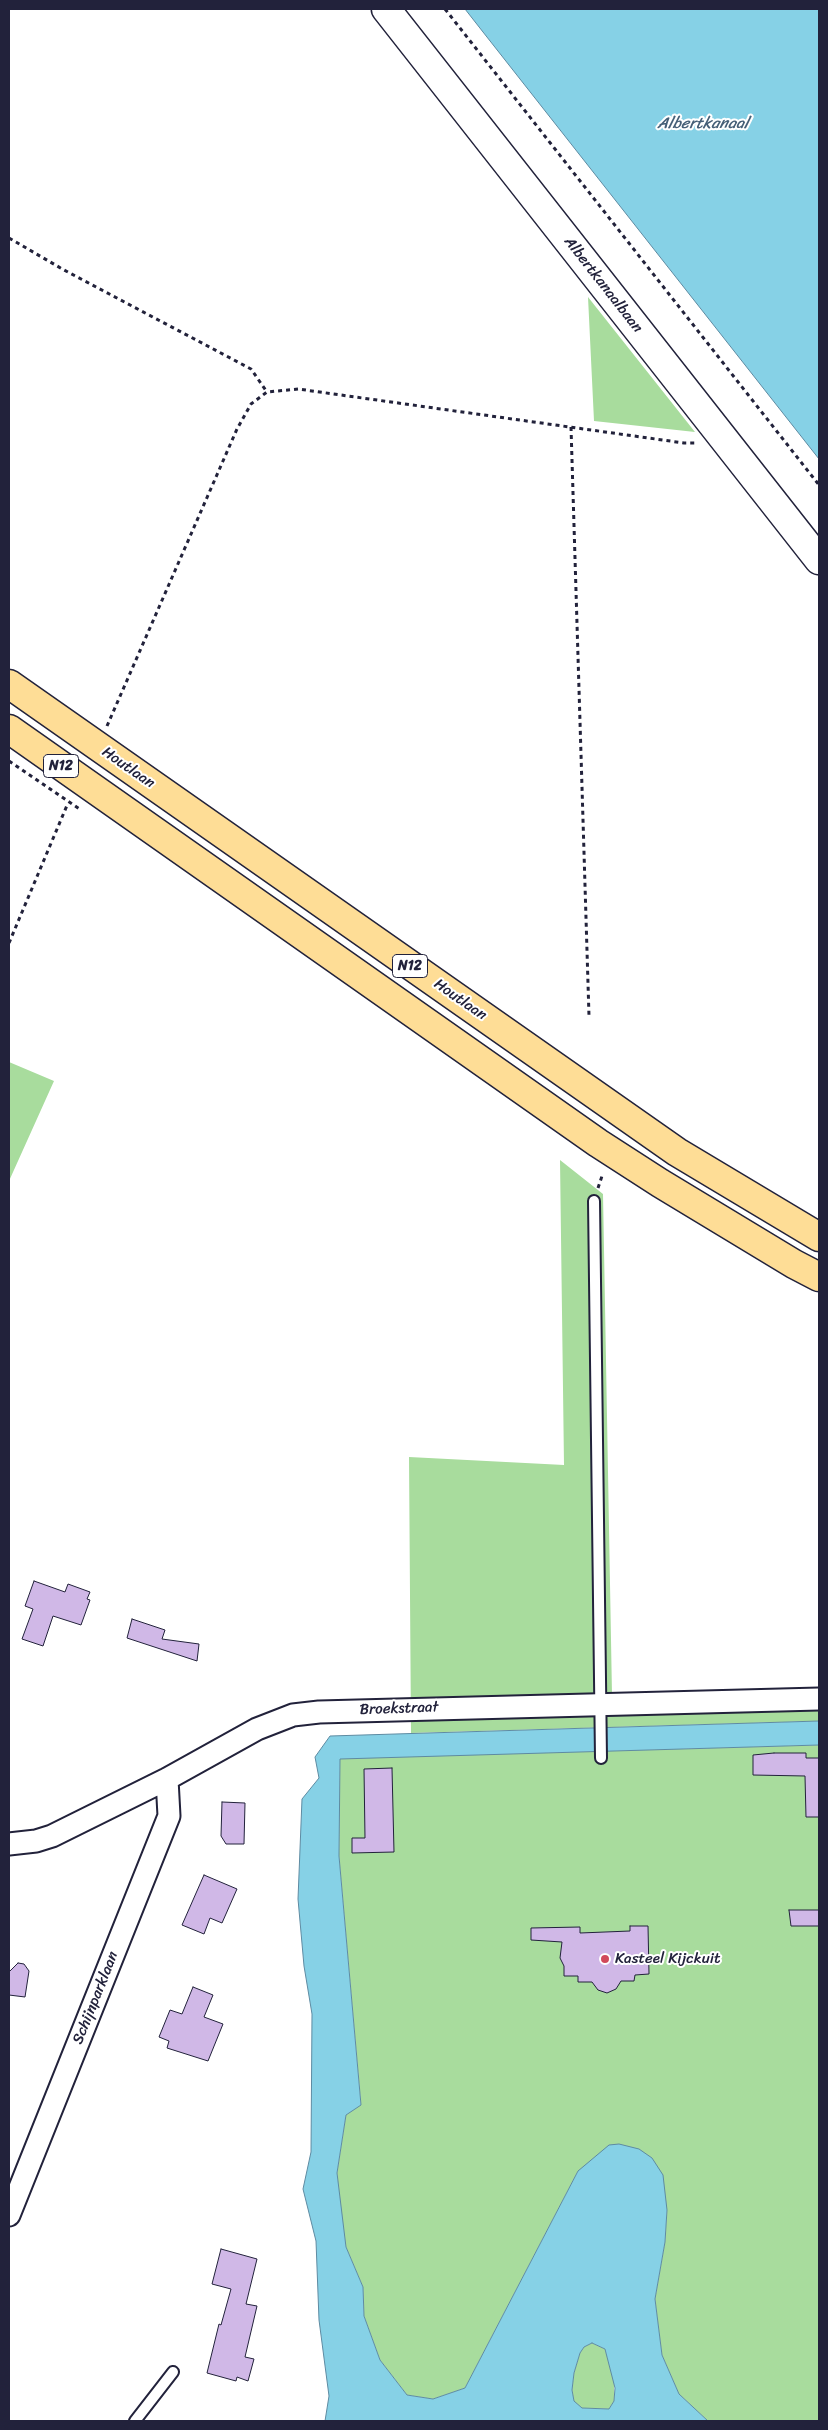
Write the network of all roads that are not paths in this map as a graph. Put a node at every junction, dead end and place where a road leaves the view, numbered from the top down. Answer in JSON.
{"nodes":[{"id":1,"x":386,"y":9,"type":"edge"},
{"id":2,"x":819,"y":560,"type":"edge"},
{"id":3,"x":9,"y":684,"type":"edge"},
{"id":4,"x":9,"y":729,"type":"edge"},
{"id":5,"x":594,"y":1201,"type":"dead end"},
{"id":6,"x":819,"y":1237,"type":"edge"},
{"id":7,"x":819,"y":1276,"type":"edge"},
{"id":8,"x":819,"y":1699,"type":"edge"},
{"id":9,"x":599,"y":1713,"type":"junction"},
{"id":10,"x":601,"y":1758,"type":"dead end"},
{"id":11,"x":167,"y":1778,"type":"junction"},
{"id":12,"x":9,"y":1844,"type":"edge"},
{"id":13,"x":9,"y":2215,"type":"edge"},
{"id":14,"x":173,"y":2372,"type":"dead end"},
{"id":15,"x":135,"y":2421,"type":"edge"}],
"edges":[{"from":1,"to":2,"type":"street","name":"Albertkanaalbaan"},
{"from":3,"to":6,"type":"main road","name":"Houtlaan","number":"N12"},
{"from":4,"to":7,"type":"main road","number":"N12"},
{"from":5,"to":9,"type":"lane"},
{"from":8,"to":9,"type":"street","name":"Broekstraat"},
{"from":9,"to":10,"type":"lane"},
{"from":9,"to":11,"type":"street","name":"Broekstraat"},
{"from":11,"to":12,"type":"street","name":"Broekstraat"},
{"from":11,"to":13,"type":"street","name":"Schijnparklaan"},
{"from":14,"to":15,"type":"lane"}]}
